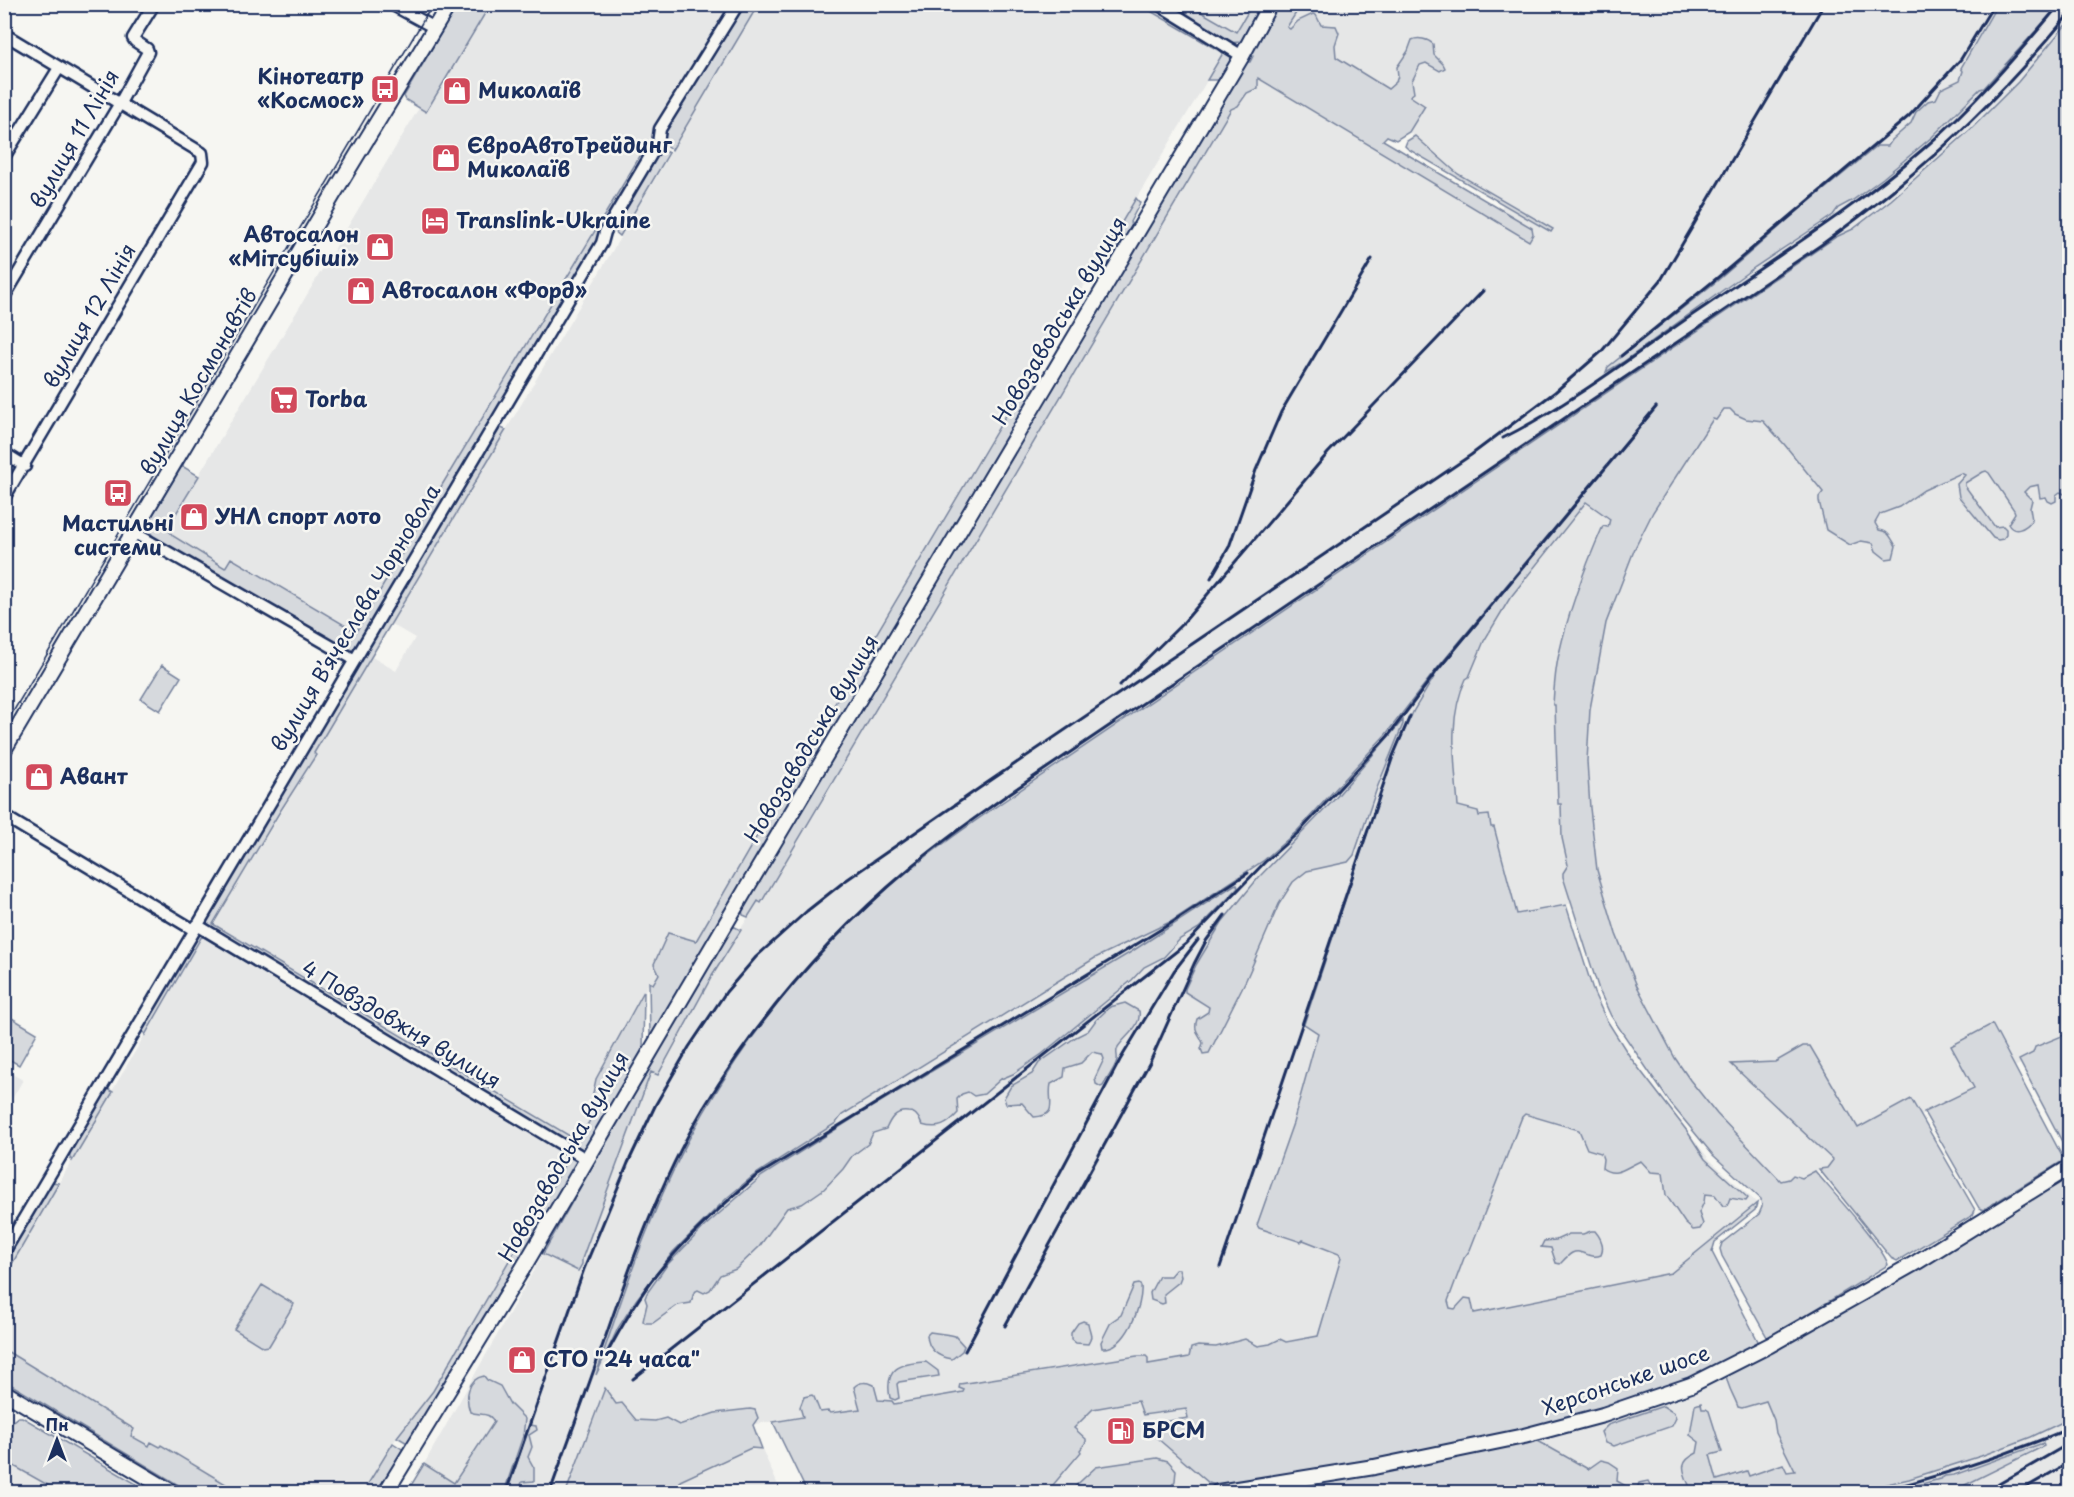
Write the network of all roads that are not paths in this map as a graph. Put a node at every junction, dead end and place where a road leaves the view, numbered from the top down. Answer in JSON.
{"nodes":[{"id":1,"x":154,"y":4,"type":"edge"},
{"id":2,"x":391,"y":4,"type":"edge"},
{"id":3,"x":449,"y":4,"type":"edge"},
{"id":4,"x":738,"y":4,"type":"edge"},
{"id":5,"x":1158,"y":4,"type":"edge"},
{"id":6,"x":1270,"y":4,"type":"edge"},
{"id":7,"x":435,"y":28,"type":"junction"},
{"id":8,"x":4,"y":34,"type":"edge"},
{"id":9,"x":1242,"y":56,"type":"junction"},
{"id":10,"x":59,"y":68,"type":"junction"},
{"id":11,"x":120,"y":103,"type":"junction"},
{"id":12,"x":4,"y":157,"type":"edge"},
{"id":13,"x":4,"y":297,"type":"edge"},
{"id":14,"x":4,"y":453,"type":"edge"},
{"id":15,"x":25,"y":466,"type":"junction"},
{"id":16,"x":4,"y":498,"type":"edge"},
{"id":17,"x":133,"y":532,"type":"junction"},
{"id":18,"x":355,"y":660,"type":"junction"},
{"id":19,"x":4,"y":750,"type":"edge"},
{"id":20,"x":4,"y":816,"type":"edge"},
{"id":21,"x":195,"y":927,"type":"junction"},
{"id":22,"x":586,"y":1159,"type":"junction"},
{"id":23,"x":2070,"y":1167,"type":"edge"},
{"id":24,"x":4,"y":1252,"type":"edge"},
{"id":25,"x":4,"y":1392,"type":"edge"},
{"id":26,"x":172,"y":1492,"type":"edge"},
{"id":27,"x":386,"y":1492,"type":"edge"},
{"id":28,"x":1218,"y":1492,"type":"edge"}],
"edges":[{"from":1,"to":11,"type":"street","name":"вулиця 11 Лінія"},
{"from":2,"to":7,"type":"street"},
{"from":3,"to":7,"type":"main road","name":"вулиця Космонавтів"},
{"from":4,"to":18,"type":"street","name":"вулиця Вʼячеслава Чорновола"},
{"from":5,"to":9,"type":"street"},
{"from":6,"to":9,"type":"main road","name":"Новозаводська вулиця"},
{"from":7,"to":17,"type":"main road","name":"вулиця Космонавтів"},
{"from":8,"to":10,"type":"street"},
{"from":9,"to":22,"type":"main road","name":"Новозаводська вулиця"},
{"from":10,"to":11,"type":"street"},
{"from":10,"to":12,"type":"street"},
{"from":11,"to":13,"type":"street","name":"вулиця 11 Лінія"},
{"from":11,"to":15,"type":"street","name":"вулиця 12 Лінія"},
{"from":14,"to":15,"type":"street"},
{"from":15,"to":16,"type":"street","name":"вулиця 12 Лінія"},
{"from":17,"to":18,"type":"street"},
{"from":17,"to":19,"type":"main road","name":"вулиця Космонавтів"},
{"from":18,"to":21,"type":"street","name":"вулиця Вʼячеслава Чорновола"},
{"from":20,"to":21,"type":"street","name":"4 Повздовжня вулиця"},
{"from":21,"to":22,"type":"street","name":"4 Повздовжня вулиця"},
{"from":21,"to":24,"type":"street","name":"вулиця Вʼячеслава Чорновола"},
{"from":22,"to":27,"type":"main road","name":"Новозаводська вулиця"},
{"from":23,"to":28,"type":"main road","name":"Херсонське шосе"},
{"from":25,"to":26,"type":"main road"}]}
